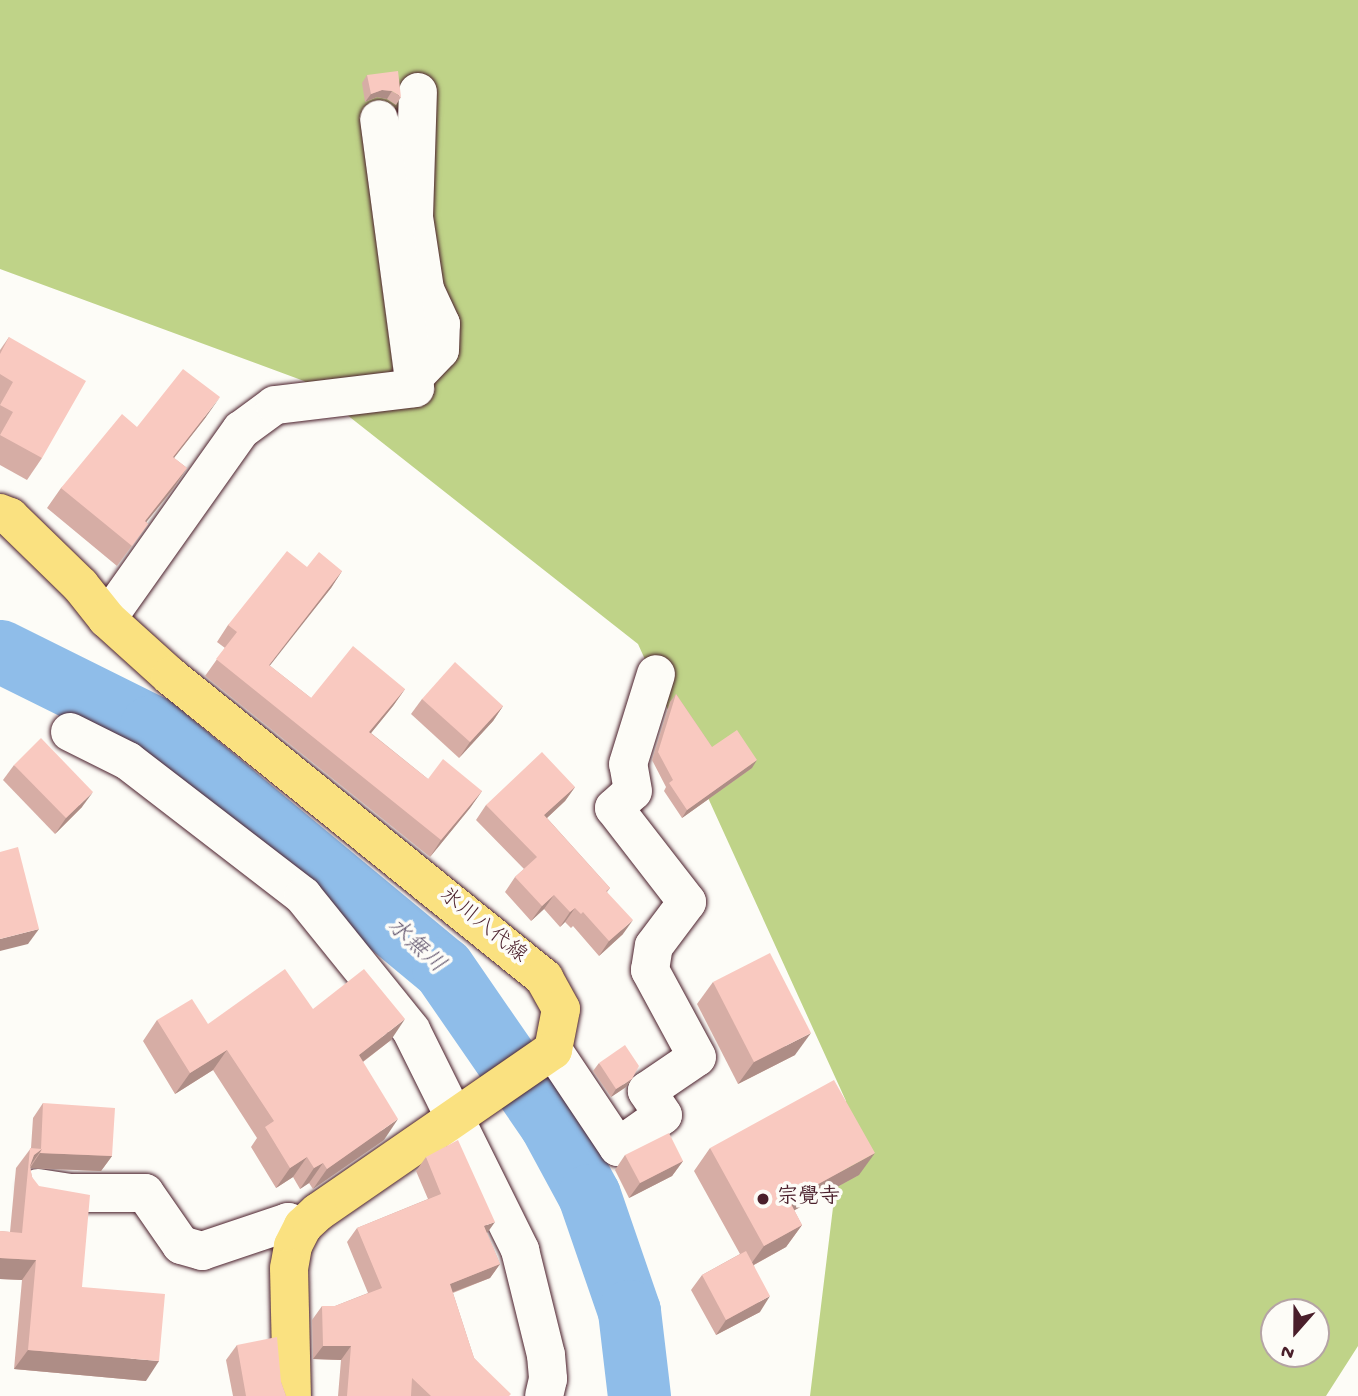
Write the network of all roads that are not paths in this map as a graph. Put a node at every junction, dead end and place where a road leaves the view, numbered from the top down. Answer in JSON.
{"nodes":[{"id":1,"x":418,"y":92,"type":"dead end"},
{"id":2,"x":379,"y":119,"type":"dead end"},
{"id":3,"x":414,"y":377,"type":"junction"},
{"id":4,"x":0,"y":513,"type":"edge"},
{"id":5,"x":107,"y":619,"type":"junction"},
{"id":6,"x":656,"y":674,"type":"dead end"},
{"id":7,"x":70,"y":732,"type":"dead end"},
{"id":8,"x":546,"y":1055,"type":"junction"},
{"id":9,"x":459,"y":1116,"type":"junction"},
{"id":10,"x":38,"y":1188,"type":"edge"},
{"id":11,"x":303,"y":1226,"type":"junction"},
{"id":12,"x":292,"y":1396,"type":"edge"},
{"id":13,"x":544,"y":1396,"type":"edge"}],
"edges":[{"from":1,"to":3,"type":"street"},
{"from":2,"to":3,"type":"street"},
{"from":3,"to":5,"type":"street"},
{"from":4,"to":5,"type":"main road","name":"氷川八代線"},
{"from":5,"to":8,"type":"main road","name":"氷川八代線"},
{"from":6,"to":8,"type":"street"},
{"from":7,"to":9,"type":"street"},
{"from":8,"to":9,"type":"main road"},
{"from":9,"to":11,"type":"main road"},
{"from":9,"to":13,"type":"street"},
{"from":10,"to":11,"type":"street"},
{"from":11,"to":12,"type":"main road"}]}
